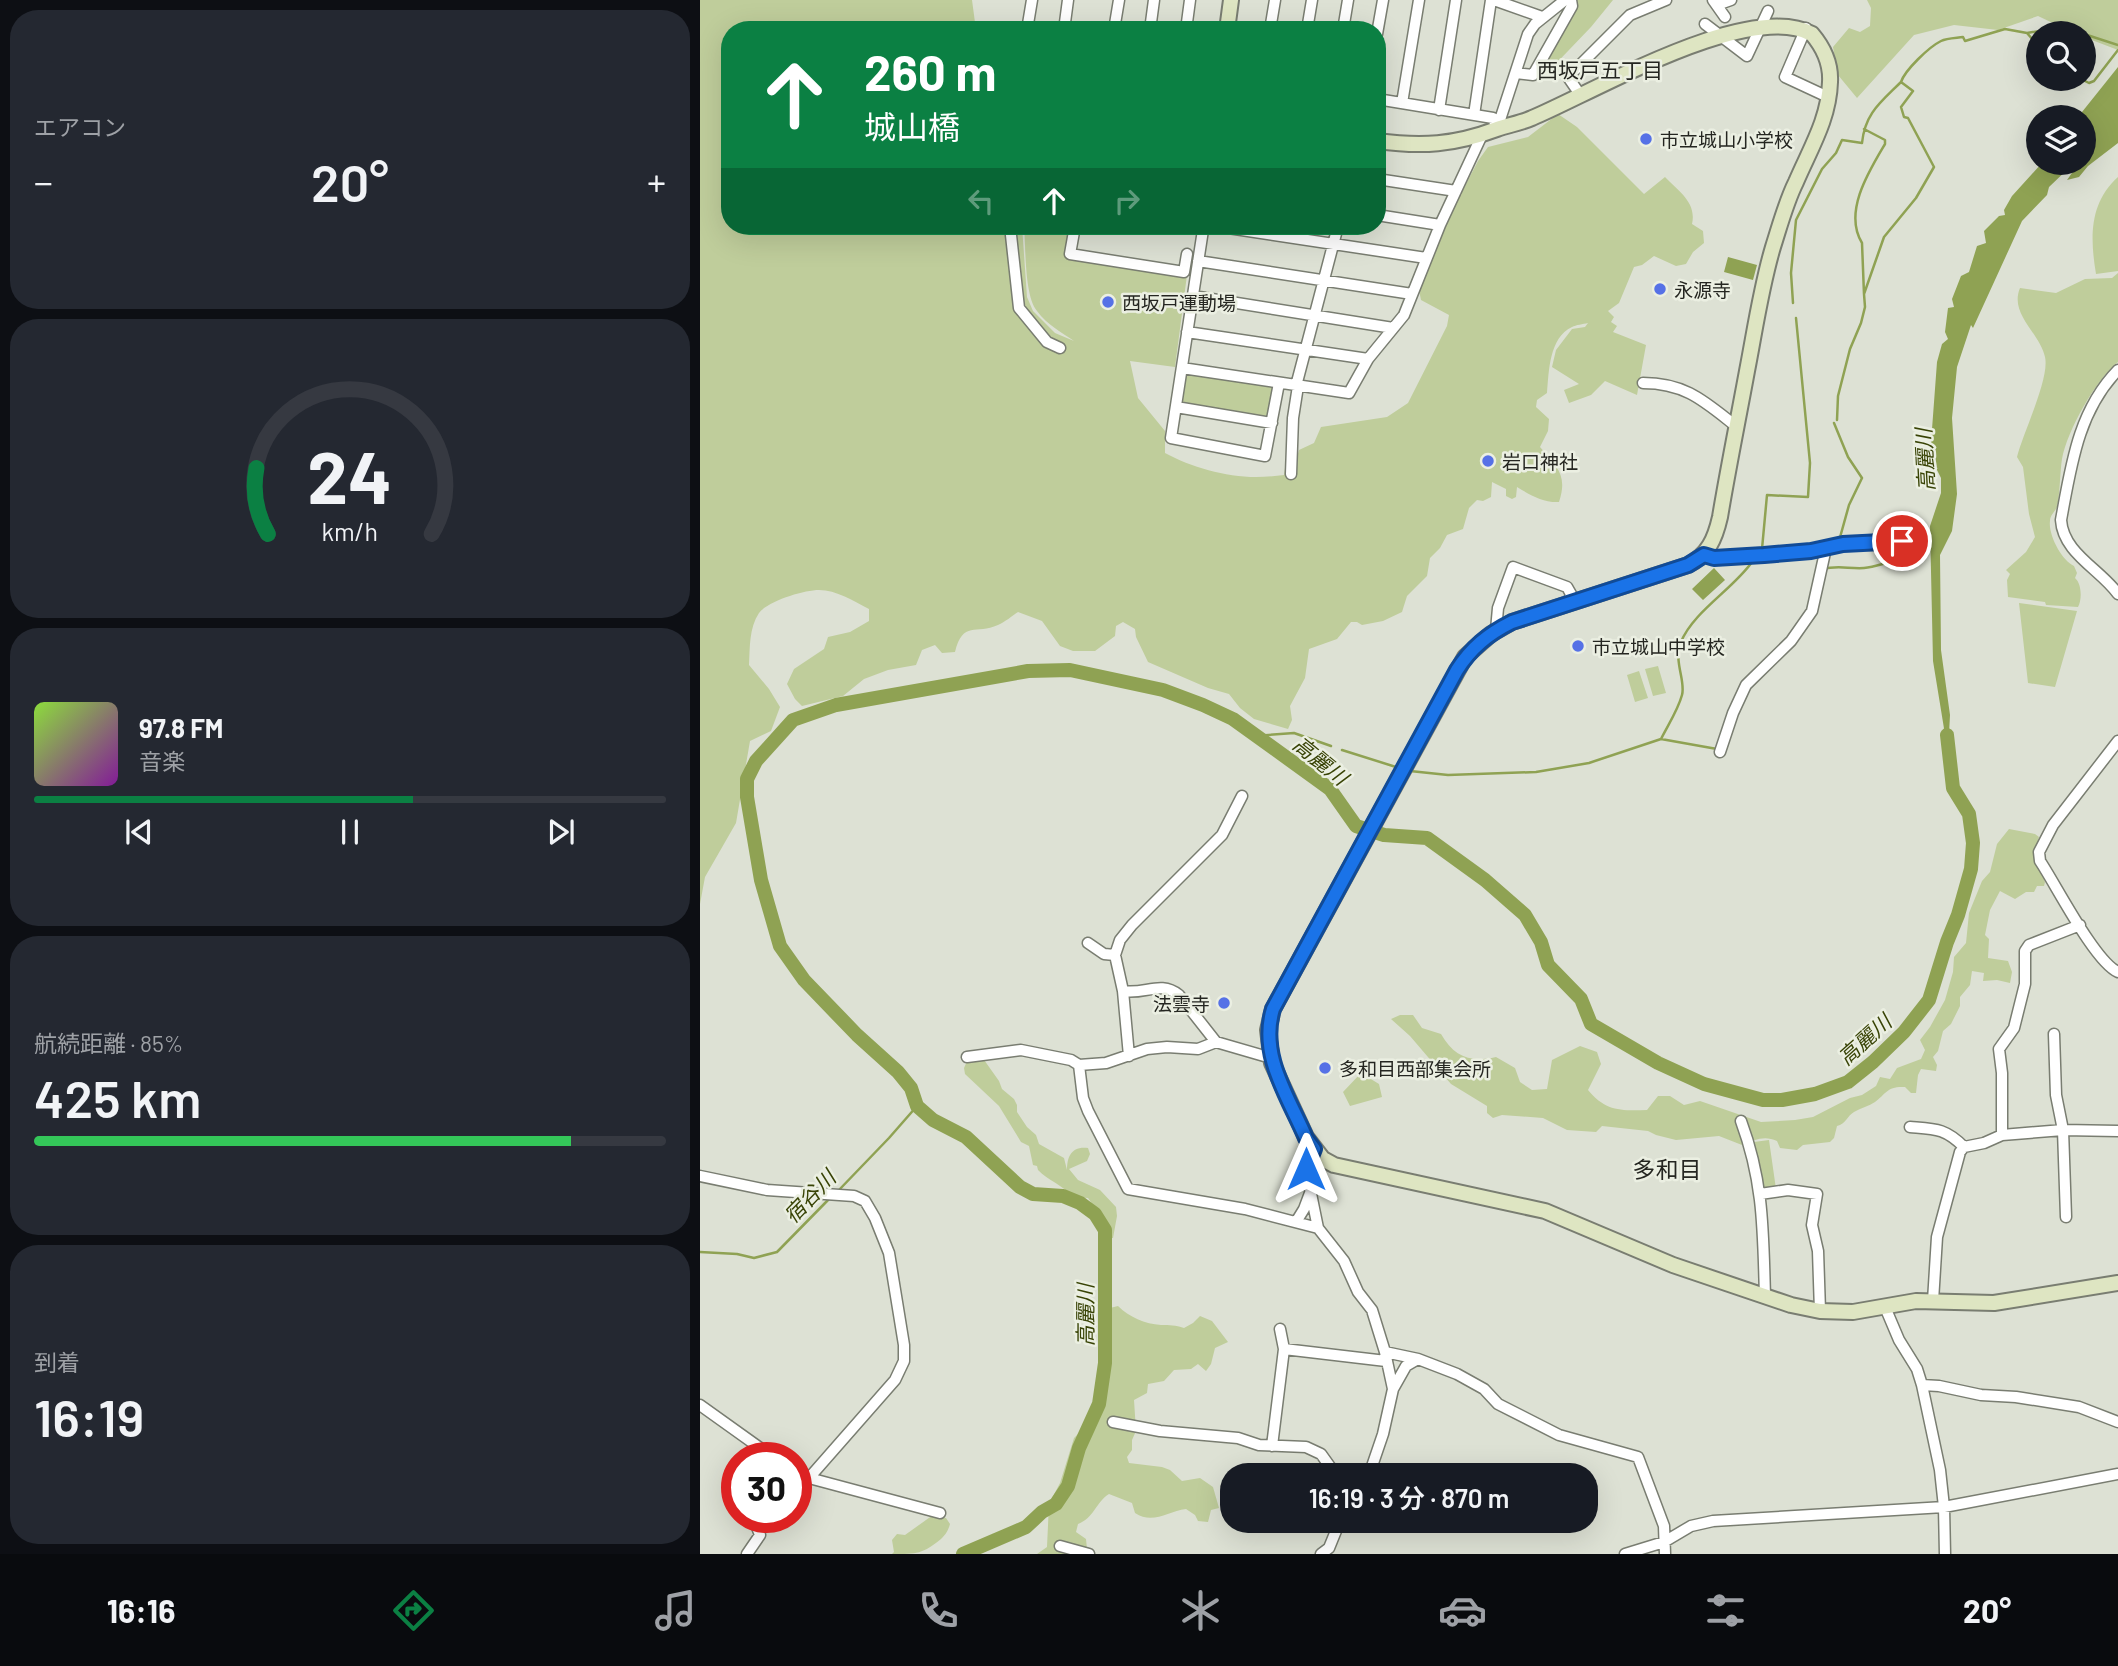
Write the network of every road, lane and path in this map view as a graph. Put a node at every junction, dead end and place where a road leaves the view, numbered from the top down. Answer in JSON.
{"nodes":[{"id":1,"x":1032,"y":0,"type":"edge"},
{"id":2,"x":1068,"y":0,"type":"edge"},
{"id":3,"x":1119,"y":0,"type":"edge"},
{"id":4,"x":1154,"y":0,"type":"edge"},
{"id":5,"x":1190,"y":0,"type":"edge"},
{"id":6,"x":1231,"y":0,"type":"edge"},
{"id":7,"x":1275,"y":0,"type":"edge"},
{"id":8,"x":1312,"y":0,"type":"edge"},
{"id":9,"x":1348,"y":0,"type":"edge"},
{"id":10,"x":1383,"y":0,"type":"edge"},
{"id":11,"x":1419,"y":0,"type":"edge"},
{"id":12,"x":1456,"y":0,"type":"edge"},
{"id":13,"x":1493,"y":0,"type":"edge"},
{"id":14,"x":1565,"y":0,"type":"edge"},
{"id":15,"x":1571,"y":0,"type":"edge"},
{"id":16,"x":1666,"y":0,"type":"edge"},
{"id":17,"x":1516,"y":3,"type":"edge"},
{"id":18,"x":1724,"y":7,"type":"edge"},
{"id":19,"x":1763,"y":10,"type":"joint"},
{"id":20,"x":1542,"y":17,"type":"junction"},
{"id":21,"x":1028,"y":21,"type":"edge"},
{"id":22,"x":1065,"y":21,"type":"edge"},
{"id":23,"x":1116,"y":21,"type":"edge"},
{"id":24,"x":1151,"y":21,"type":"edge"},
{"id":25,"x":1187,"y":21,"type":"edge"},
{"id":26,"x":1228,"y":21,"type":"edge"},
{"id":27,"x":1272,"y":21,"type":"edge"},
{"id":28,"x":1308,"y":21,"type":"edge"},
{"id":29,"x":1344,"y":21,"type":"edge"},
{"id":30,"x":1379,"y":21,"type":"edge"},
{"id":31,"x":1699,"y":26,"type":"joint"},
{"id":32,"x":1807,"y":28,"type":"junction"},
{"id":33,"x":1670,"y":39,"type":"dead end"},
{"id":34,"x":1516,"y":73,"type":"junction"},
{"id":35,"x":1579,"y":93,"type":"junction"},
{"id":36,"x":1828,"y":97,"type":"junction"},
{"id":37,"x":1386,"y":100,"type":"edge"},
{"id":38,"x":1402,"y":103,"type":"junction"},
{"id":39,"x":1439,"y":110,"type":"junction"},
{"id":40,"x":1474,"y":115,"type":"junction"},
{"id":41,"x":1497,"y":129,"type":"junction"},
{"id":42,"x":1482,"y":135,"type":"junction"},
{"id":43,"x":1386,"y":142,"type":"edge"},
{"id":44,"x":1386,"y":180,"type":"edge"},
{"id":45,"x":1456,"y":191,"type":"junction"},
{"id":46,"x":1386,"y":216,"type":"edge"},
{"id":47,"x":1440,"y":225,"type":"junction"},
{"id":48,"x":1011,"y":235,"type":"edge"},
{"id":49,"x":1073,"y":235,"type":"edge"},
{"id":50,"x":1202,"y":235,"type":"edge"},
{"id":51,"x":1277,"y":235,"type":"edge"},
{"id":52,"x":1335,"y":235,"type":"edge"},
{"id":53,"x":1333,"y":243,"type":"junction"},
{"id":54,"x":1187,"y":254,"type":"dead end"},
{"id":55,"x":1426,"y":258,"type":"junction"},
{"id":56,"x":1198,"y":261,"type":"junction"},
{"id":57,"x":1324,"y":280,"type":"junction"},
{"id":58,"x":1412,"y":293,"type":"junction"},
{"id":59,"x":1193,"y":296,"type":"junction"},
{"id":60,"x":1314,"y":315,"type":"junction"},
{"id":61,"x":1393,"y":328,"type":"junction"},
{"id":62,"x":1187,"y":332,"type":"junction"},
{"id":63,"x":1060,"y":348,"type":"dead end"},
{"id":64,"x":1306,"y":350,"type":"junction"},
{"id":65,"x":1368,"y":359,"type":"junction"},
{"id":66,"x":1182,"y":368,"type":"junction"},
{"id":67,"x":2118,"y":370,"type":"edge"},
{"id":68,"x":1279,"y":383,"type":"junction"},
{"id":69,"x":1643,"y":383,"type":"dead end"},
{"id":70,"x":1297,"y":386,"type":"junction"},
{"id":71,"x":1175,"y":407,"type":"junction"},
{"id":72,"x":1272,"y":423,"type":"junction"},
{"id":73,"x":1737,"y":427,"type":"junction"},
{"id":74,"x":1290,"y":474,"type":"dead end"},
{"id":75,"x":1909,"y":541,"type":"dead end"},
{"id":76,"x":1826,"y":548,"type":"junction"},
{"id":77,"x":1704,"y":555,"type":"junction"},
{"id":78,"x":2118,"y":594,"type":"edge"},
{"id":79,"x":1568,"y":604,"type":"junction"},
{"id":80,"x":1496,"y":630,"type":"junction"},
{"id":81,"x":2118,"y":741,"type":"edge"},
{"id":82,"x":1720,"y":752,"type":"dead end"},
{"id":83,"x":1242,"y":796,"type":"dead end"},
{"id":84,"x":2080,"y":925,"type":"junction"},
{"id":85,"x":1088,"y":943,"type":"dead end"},
{"id":86,"x":1115,"y":955,"type":"junction"},
{"id":87,"x":2118,"y":972,"type":"edge"},
{"id":88,"x":1123,"y":991,"type":"junction"},
{"id":89,"x":2054,"y":1034,"type":"dead end"},
{"id":90,"x":1216,"y":1042,"type":"junction"},
{"id":91,"x":1129,"y":1056,"type":"junction"},
{"id":92,"x":967,"y":1057,"type":"dead end"},
{"id":93,"x":1270,"y":1058,"type":"junction"},
{"id":94,"x":1079,"y":1065,"type":"junction"},
{"id":95,"x":1741,"y":1121,"type":"dead end"},
{"id":96,"x":1910,"y":1127,"type":"dead end"},
{"id":97,"x":2063,"y":1130,"type":"junction"},
{"id":98,"x":2118,"y":1131,"type":"edge"},
{"id":99,"x":2002,"y":1135,"type":"junction"},
{"id":100,"x":1964,"y":1147,"type":"junction"},
{"id":101,"x":1314,"y":1149,"type":"junction"},
{"id":102,"x":700,"y":1176,"type":"edge"},
{"id":103,"x":1310,"y":1193,"type":"junction"},
{"id":104,"x":1760,"y":1194,"type":"junction"},
{"id":105,"x":2066,"y":1217,"type":"dead end"},
{"id":106,"x":1296,"y":1222,"type":"junction"},
{"id":107,"x":1318,"y":1228,"type":"junction"},
{"id":108,"x":2118,"y":1283,"type":"edge"},
{"id":109,"x":1765,"y":1297,"type":"junction"},
{"id":110,"x":1933,"y":1301,"type":"junction"},
{"id":111,"x":1885,"y":1307,"type":"junction"},
{"id":112,"x":1820,"y":1311,"type":"junction"},
{"id":113,"x":1280,"y":1329,"type":"dead end"},
{"id":114,"x":1284,"y":1349,"type":"junction"},
{"id":115,"x":1385,"y":1356,"type":"junction"},
{"id":116,"x":1418,"y":1359,"type":"junction"},
{"id":117,"x":1922,"y":1385,"type":"junction"},
{"id":118,"x":1393,"y":1389,"type":"junction"},
{"id":119,"x":700,"y":1405,"type":"edge"},
{"id":120,"x":1113,"y":1422,"type":"dead end"},
{"id":121,"x":2118,"y":1422,"type":"edge"},
{"id":122,"x":752,"y":1442,"type":"edge"},
{"id":123,"x":1272,"y":1446,"type":"junction"},
{"id":124,"x":1326,"y":1463,"type":"edge"},
{"id":125,"x":1373,"y":1463,"type":"edge"},
{"id":126,"x":2118,"y":1474,"type":"edge"},
{"id":127,"x":812,"y":1475,"type":"edge"},
{"id":128,"x":812,"y":1479,"type":"edge"},
{"id":129,"x":1944,"y":1507,"type":"junction"},
{"id":130,"x":940,"y":1513,"type":"dead end"},
{"id":131,"x":759,"y":1533,"type":"edge"},
{"id":132,"x":1335,"y":1533,"type":"edge"},
{"id":133,"x":1664,"y":1542,"type":"junction"},
{"id":134,"x":1060,"y":1546,"type":"dead end"},
{"id":135,"x":1327,"y":1552,"type":"edge"},
{"id":136,"x":747,"y":1554,"type":"edge"},
{"id":137,"x":1089,"y":1554,"type":"edge"},
{"id":138,"x":1625,"y":1554,"type":"edge"},
{"id":139,"x":1665,"y":1554,"type":"edge"},
{"id":140,"x":1945,"y":1554,"type":"edge"}],
"edges":[{"from":1,"to":21,"type":"street"},
{"from":2,"to":22,"type":"street"},
{"from":3,"to":23,"type":"street"},
{"from":4,"to":24,"type":"street"},
{"from":5,"to":25,"type":"street"},
{"from":6,"to":26,"type":"street"},
{"from":7,"to":27,"type":"street"},
{"from":8,"to":28,"type":"street"},
{"from":9,"to":29,"type":"street"},
{"from":10,"to":30,"type":"street"},
{"from":11,"to":38,"type":"street"},
{"from":12,"to":39,"type":"street"},
{"from":13,"to":17,"type":"street"},
{"from":13,"to":40,"type":"street"},
{"from":14,"to":20,"type":"street"},
{"from":15,"to":34,"type":"street"},
{"from":16,"to":35,"type":"street"},
{"from":17,"to":20,"type":"street"},
{"from":18,"to":31,"type":"street"},
{"from":19,"to":31,"type":"street"},
{"from":19,"to":32,"type":"street"},
{"from":20,"to":34,"type":"street"},
{"from":32,"to":36,"type":"street"},
{"from":32,"to":36,"type":"street"},
{"from":33,"to":35,"type":"street"},
{"from":34,"to":41,"type":"street"},
{"from":35,"to":41,"type":"street"},
{"from":36,"to":73,"type":"street"},
{"from":37,"to":38,"type":"street"},
{"from":38,"to":39,"type":"street"},
{"from":39,"to":40,"type":"street"},
{"from":40,"to":41,"type":"street"},
{"from":41,"to":42,"type":"street"},
{"from":42,"to":43,"type":"street"},
{"from":42,"to":45,"type":"street"},
{"from":44,"to":45,"type":"street"},
{"from":45,"to":47,"type":"street"},
{"from":46,"to":47,"type":"street"},
{"from":47,"to":55,"type":"street"},
{"from":48,"to":63,"type":"street"},
{"from":49,"to":54,"type":"street"},
{"from":50,"to":56,"type":"street"},
{"from":51,"to":53,"type":"street"},
{"from":52,"to":53,"type":"street"},
{"from":53,"to":55,"type":"street"},
{"from":53,"to":57,"type":"street"},
{"from":55,"to":58,"type":"street"},
{"from":56,"to":57,"type":"street"},
{"from":56,"to":59,"type":"street"},
{"from":57,"to":58,"type":"street"},
{"from":57,"to":60,"type":"street"},
{"from":58,"to":61,"type":"street"},
{"from":59,"to":60,"type":"street"},
{"from":59,"to":62,"type":"street"},
{"from":60,"to":61,"type":"street"},
{"from":60,"to":64,"type":"street"},
{"from":61,"to":65,"type":"street"},
{"from":62,"to":64,"type":"street"},
{"from":62,"to":66,"type":"street"},
{"from":64,"to":65,"type":"street"},
{"from":64,"to":70,"type":"street"},
{"from":65,"to":70,"type":"street"},
{"from":66,"to":68,"type":"street"},
{"from":66,"to":71,"type":"street"},
{"from":67,"to":78,"type":"street"},
{"from":68,"to":70,"type":"street"},
{"from":68,"to":72,"type":"street"},
{"from":69,"to":73,"type":"street"},
{"from":70,"to":74,"type":"street"},
{"from":71,"to":72,"type":"street"},
{"from":71,"to":72,"type":"street"},
{"from":73,"to":77,"type":"street"},
{"from":75,"to":76,"type":"street"},
{"from":76,"to":77,"type":"street"},
{"from":76,"to":82,"type":"street"},
{"from":77,"to":79,"type":"street"},
{"from":79,"to":80,"type":"street"},
{"from":79,"to":80,"type":"street"},
{"from":80,"to":93,"type":"street"},
{"from":81,"to":84,"type":"street"},
{"from":83,"to":86,"type":"street"},
{"from":84,"to":87,"type":"street"},
{"from":84,"to":99,"type":"street"},
{"from":85,"to":86,"type":"street"},
{"from":86,"to":88,"type":"street"},
{"from":88,"to":90,"type":"street"},
{"from":88,"to":91,"type":"street"},
{"from":89,"to":97,"type":"street"},
{"from":90,"to":91,"type":"street"},
{"from":90,"to":93,"type":"street"},
{"from":91,"to":94,"type":"street"},
{"from":92,"to":94,"type":"street"},
{"from":93,"to":101,"type":"street"},
{"from":94,"to":106,"type":"street"},
{"from":95,"to":104,"type":"street"},
{"from":96,"to":100,"type":"street"},
{"from":97,"to":98,"type":"street"},
{"from":97,"to":99,"type":"street"},
{"from":97,"to":105,"type":"street"},
{"from":99,"to":100,"type":"street"},
{"from":100,"to":110,"type":"street"},
{"from":101,"to":103,"type":"street"},
{"from":101,"to":109,"type":"street"},
{"from":102,"to":127,"type":"street"},
{"from":103,"to":106,"type":"street"},
{"from":103,"to":107,"type":"street"},
{"from":104,"to":109,"type":"street"},
{"from":104,"to":112,"type":"street"},
{"from":106,"to":107,"type":"street"},
{"from":107,"to":115,"type":"street"},
{"from":108,"to":110,"type":"street"},
{"from":109,"to":112,"type":"street"},
{"from":110,"to":111,"type":"street"},
{"from":111,"to":112,"type":"street"},
{"from":111,"to":117,"type":"street"},
{"from":113,"to":114,"type":"street"},
{"from":114,"to":115,"type":"street"},
{"from":114,"to":123,"type":"street"},
{"from":115,"to":116,"type":"street"},
{"from":115,"to":118,"type":"street"},
{"from":116,"to":118,"type":"street"},
{"from":116,"to":133,"type":"street"},
{"from":117,"to":121,"type":"street"},
{"from":117,"to":129,"type":"street"},
{"from":118,"to":125,"type":"street"},
{"from":119,"to":122,"type":"street"},
{"from":120,"to":123,"type":"street"},
{"from":123,"to":124,"type":"street"},
{"from":126,"to":129,"type":"street"},
{"from":128,"to":130,"type":"street"},
{"from":129,"to":133,"type":"street"},
{"from":129,"to":140,"type":"street"},
{"from":131,"to":136,"type":"street"},
{"from":132,"to":135,"type":"street"},
{"from":133,"to":138,"type":"street"},
{"from":133,"to":139,"type":"street"},
{"from":134,"to":137,"type":"street"}]}
